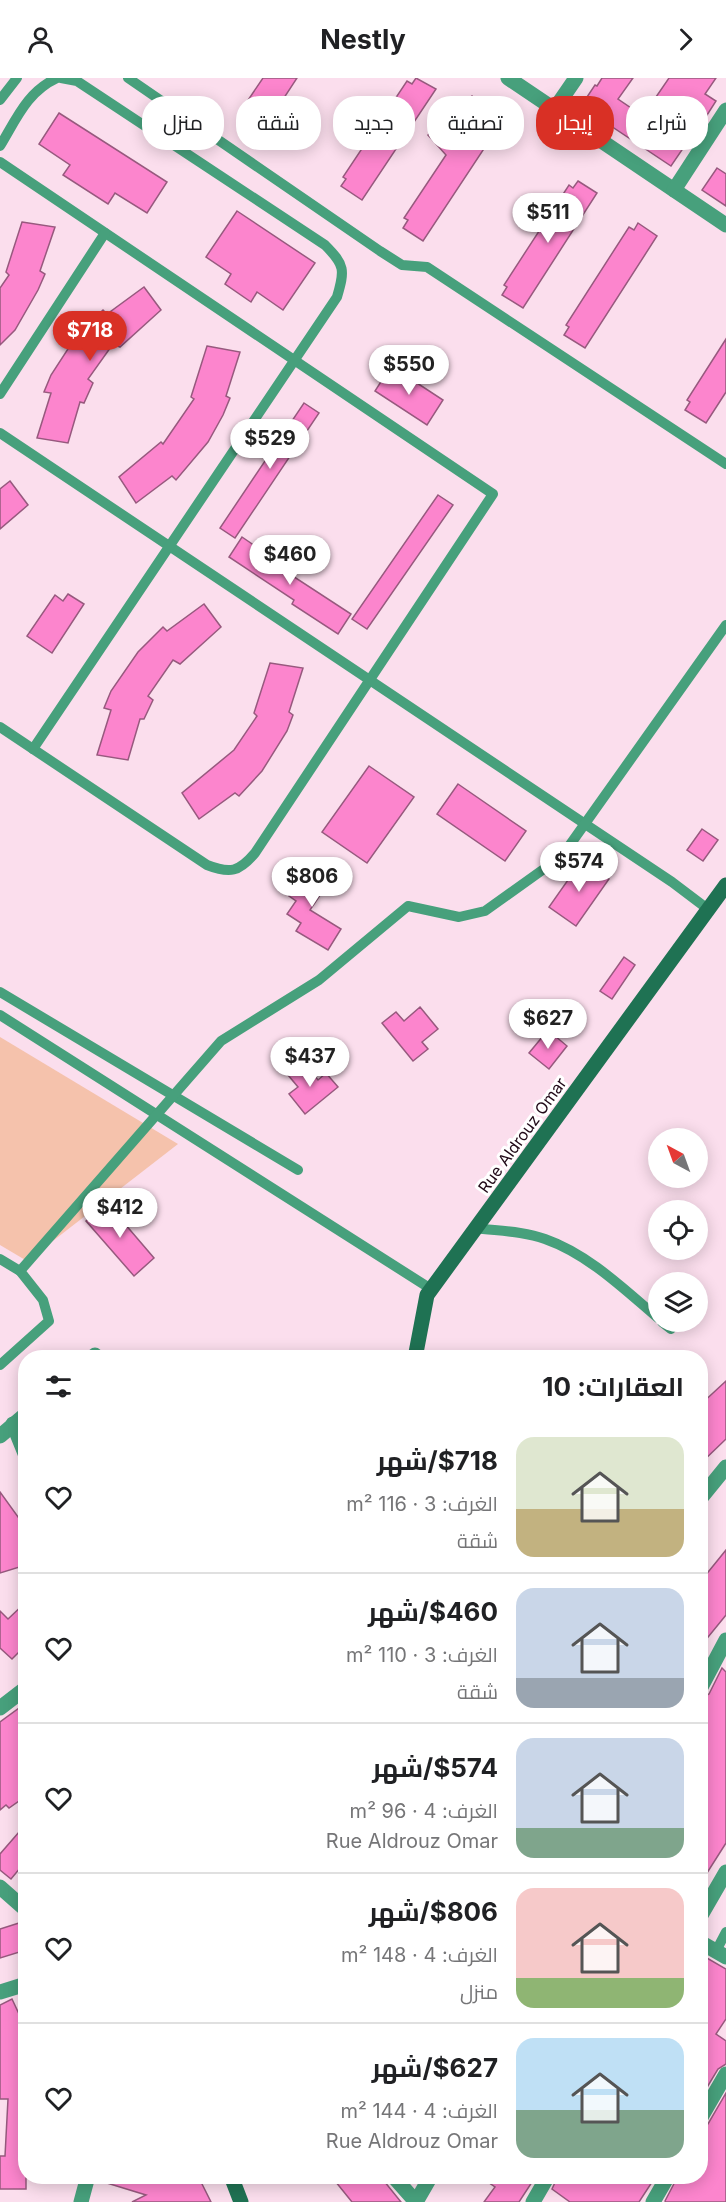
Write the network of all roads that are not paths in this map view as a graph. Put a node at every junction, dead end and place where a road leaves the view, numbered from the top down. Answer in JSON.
{"nodes":[{"id":1,"x":17,"y":78,"type":"edge"},
{"id":2,"x":59,"y":78,"type":"edge"},
{"id":3,"x":128,"y":78,"type":"edge"},
{"id":4,"x":508,"y":78,"type":"edge"},
{"id":5,"x":576,"y":78,"type":"edge"},
{"id":6,"x":564,"y":96,"type":"edge"},
{"id":7,"x":536,"y":97,"type":"edge"},
{"id":8,"x":0,"y":100,"type":"edge"},
{"id":9,"x":726,"y":110,"type":"edge"},
{"id":10,"x":0,"y":146,"type":"edge"},
{"id":11,"x":614,"y":150,"type":"edge"},
{"id":12,"x":0,"y":162,"type":"edge"},
{"id":13,"x":674,"y":190,"type":"junction"},
{"id":14,"x":726,"y":225,"type":"edge"},
{"id":15,"x":105,"y":232,"type":"junction"},
{"id":16,"x":294,"y":360,"type":"junction"},
{"id":17,"x":0,"y":394,"type":"edge"},
{"id":18,"x":0,"y":433,"type":"edge"},
{"id":19,"x":726,"y":464,"type":"edge"},
{"id":20,"x":169,"y":546,"type":"junction"},
{"id":21,"x":726,"y":625,"type":"edge"},
{"id":22,"x":370,"y":681,"type":"junction"},
{"id":23,"x":0,"y":727,"type":"edge"},
{"id":24,"x":33,"y":749,"type":"junction"},
{"id":25,"x":584,"y":824,"type":"junction"},
{"id":26,"x":726,"y":885,"type":"edge"},
{"id":27,"x":708,"y":910,"type":"junction"},
{"id":28,"x":0,"y":992,"type":"edge"},
{"id":29,"x":0,"y":1015,"type":"edge"},
{"id":30,"x":159,"y":1115,"type":"junction"},
{"id":31,"x":298,"y":1170,"type":"dead end"},
{"id":32,"x":476,"y":1228,"type":"junction"},
{"id":33,"x":0,"y":1259,"type":"edge"},
{"id":34,"x":21,"y":1271,"type":"junction"},
{"id":35,"x":431,"y":1289,"type":"junction"},
{"id":36,"x":648,"y":1309,"type":"edge"},
{"id":37,"x":417,"y":1350,"type":"edge"},
{"id":38,"x":0,"y":1365,"type":"edge"},
{"id":39,"x":18,"y":1420,"type":"edge"},
{"id":40,"x":13,"y":1424,"type":"junction"},
{"id":41,"x":0,"y":1436,"type":"edge"},
{"id":42,"x":18,"y":1436,"type":"edge"},
{"id":43,"x":726,"y":1467,"type":"edge"},
{"id":44,"x":708,"y":1489,"type":"edge"},
{"id":45,"x":726,"y":1640,"type":"edge"},
{"id":46,"x":708,"y":1674,"type":"edge"},
{"id":47,"x":18,"y":1694,"type":"edge"},
{"id":48,"x":0,"y":1708,"type":"edge"},
{"id":49,"x":726,"y":1872,"type":"edge"},
{"id":50,"x":0,"y":1887,"type":"edge"},
{"id":51,"x":18,"y":1903,"type":"edge"},
{"id":52,"x":708,"y":1903,"type":"edge"},
{"id":53,"x":726,"y":1932,"type":"edge"},
{"id":54,"x":721,"y":1954,"type":"edge"},
{"id":55,"x":18,"y":1986,"type":"edge"},
{"id":56,"x":0,"y":1992,"type":"edge"},
{"id":57,"x":726,"y":2074,"type":"edge"},
{"id":58,"x":708,"y":2105,"type":"edge"},
{"id":59,"x":86,"y":2184,"type":"edge"},
{"id":60,"x":234,"y":2184,"type":"edge"},
{"id":61,"x":400,"y":2184,"type":"edge"},
{"id":62,"x":426,"y":2184,"type":"edge"},
{"id":63,"x":543,"y":2184,"type":"edge"},
{"id":64,"x":663,"y":2184,"type":"edge"},
{"id":65,"x":81,"y":2202,"type":"edge"},
{"id":66,"x":241,"y":2202,"type":"edge"},
{"id":67,"x":416,"y":2202,"type":"edge"},
{"id":68,"x":532,"y":2202,"type":"edge"},
{"id":69,"x":653,"y":2202,"type":"edge"}],
"edges":[{"from":1,"to":8,"type":"lane"},
{"from":2,"to":10,"type":"lane"},
{"from":2,"to":16,"type":"lane"},
{"from":3,"to":19,"type":"lane"},
{"from":4,"to":7,"type":"street"},
{"from":5,"to":6,"type":"street"},
{"from":9,"to":13,"type":"street"},
{"from":11,"to":13,"type":"street"},
{"from":12,"to":15,"type":"lane"},
{"from":13,"to":14,"type":"street"},
{"from":15,"to":16,"type":"lane"},
{"from":15,"to":17,"type":"lane"},
{"from":16,"to":20,"type":"lane"},
{"from":16,"to":22,"type":"lane"},
{"from":18,"to":20,"type":"lane"},
{"from":20,"to":22,"type":"lane"},
{"from":20,"to":24,"type":"lane"},
{"from":21,"to":25,"type":"lane"},
{"from":22,"to":24,"type":"lane"},
{"from":22,"to":25,"type":"lane"},
{"from":23,"to":24,"type":"lane"},
{"from":25,"to":27,"type":"lane"},
{"from":25,"to":30,"type":"lane"},
{"from":26,"to":27,"type":"street","name":"Rue Aldrouz Omar"},
{"from":27,"to":32,"type":"street","name":"Rue Aldrouz Omar"},
{"from":28,"to":31,"type":"lane"},
{"from":29,"to":30,"type":"lane"},
{"from":30,"to":34,"type":"lane"},
{"from":30,"to":35,"type":"lane"},
{"from":32,"to":35,"type":"street","name":"Rue Aldrouz Omar"},
{"from":32,"to":36,"type":"lane"},
{"from":33,"to":34,"type":"lane"},
{"from":34,"to":38,"type":"lane"},
{"from":35,"to":37,"type":"street","name":"Rue Aldrouz Omar"},
{"from":39,"to":40,"type":"street"},
{"from":40,"to":41,"type":"street"},
{"from":40,"to":42,"type":"street"},
{"from":43,"to":44,"type":"street"},
{"from":45,"to":46,"type":"street"},
{"from":47,"to":48,"type":"street"},
{"from":49,"to":52,"type":"street"},
{"from":50,"to":51,"type":"street"},
{"from":53,"to":54,"type":"lane"},
{"from":55,"to":56,"type":"street"},
{"from":57,"to":58,"type":"street"},
{"from":59,"to":65,"type":"street"},
{"from":60,"to":66,"type":"street"},
{"from":61,"to":67,"type":"street"},
{"from":62,"to":67,"type":"street"},
{"from":63,"to":68,"type":"street"},
{"from":64,"to":69,"type":"street"}]}
